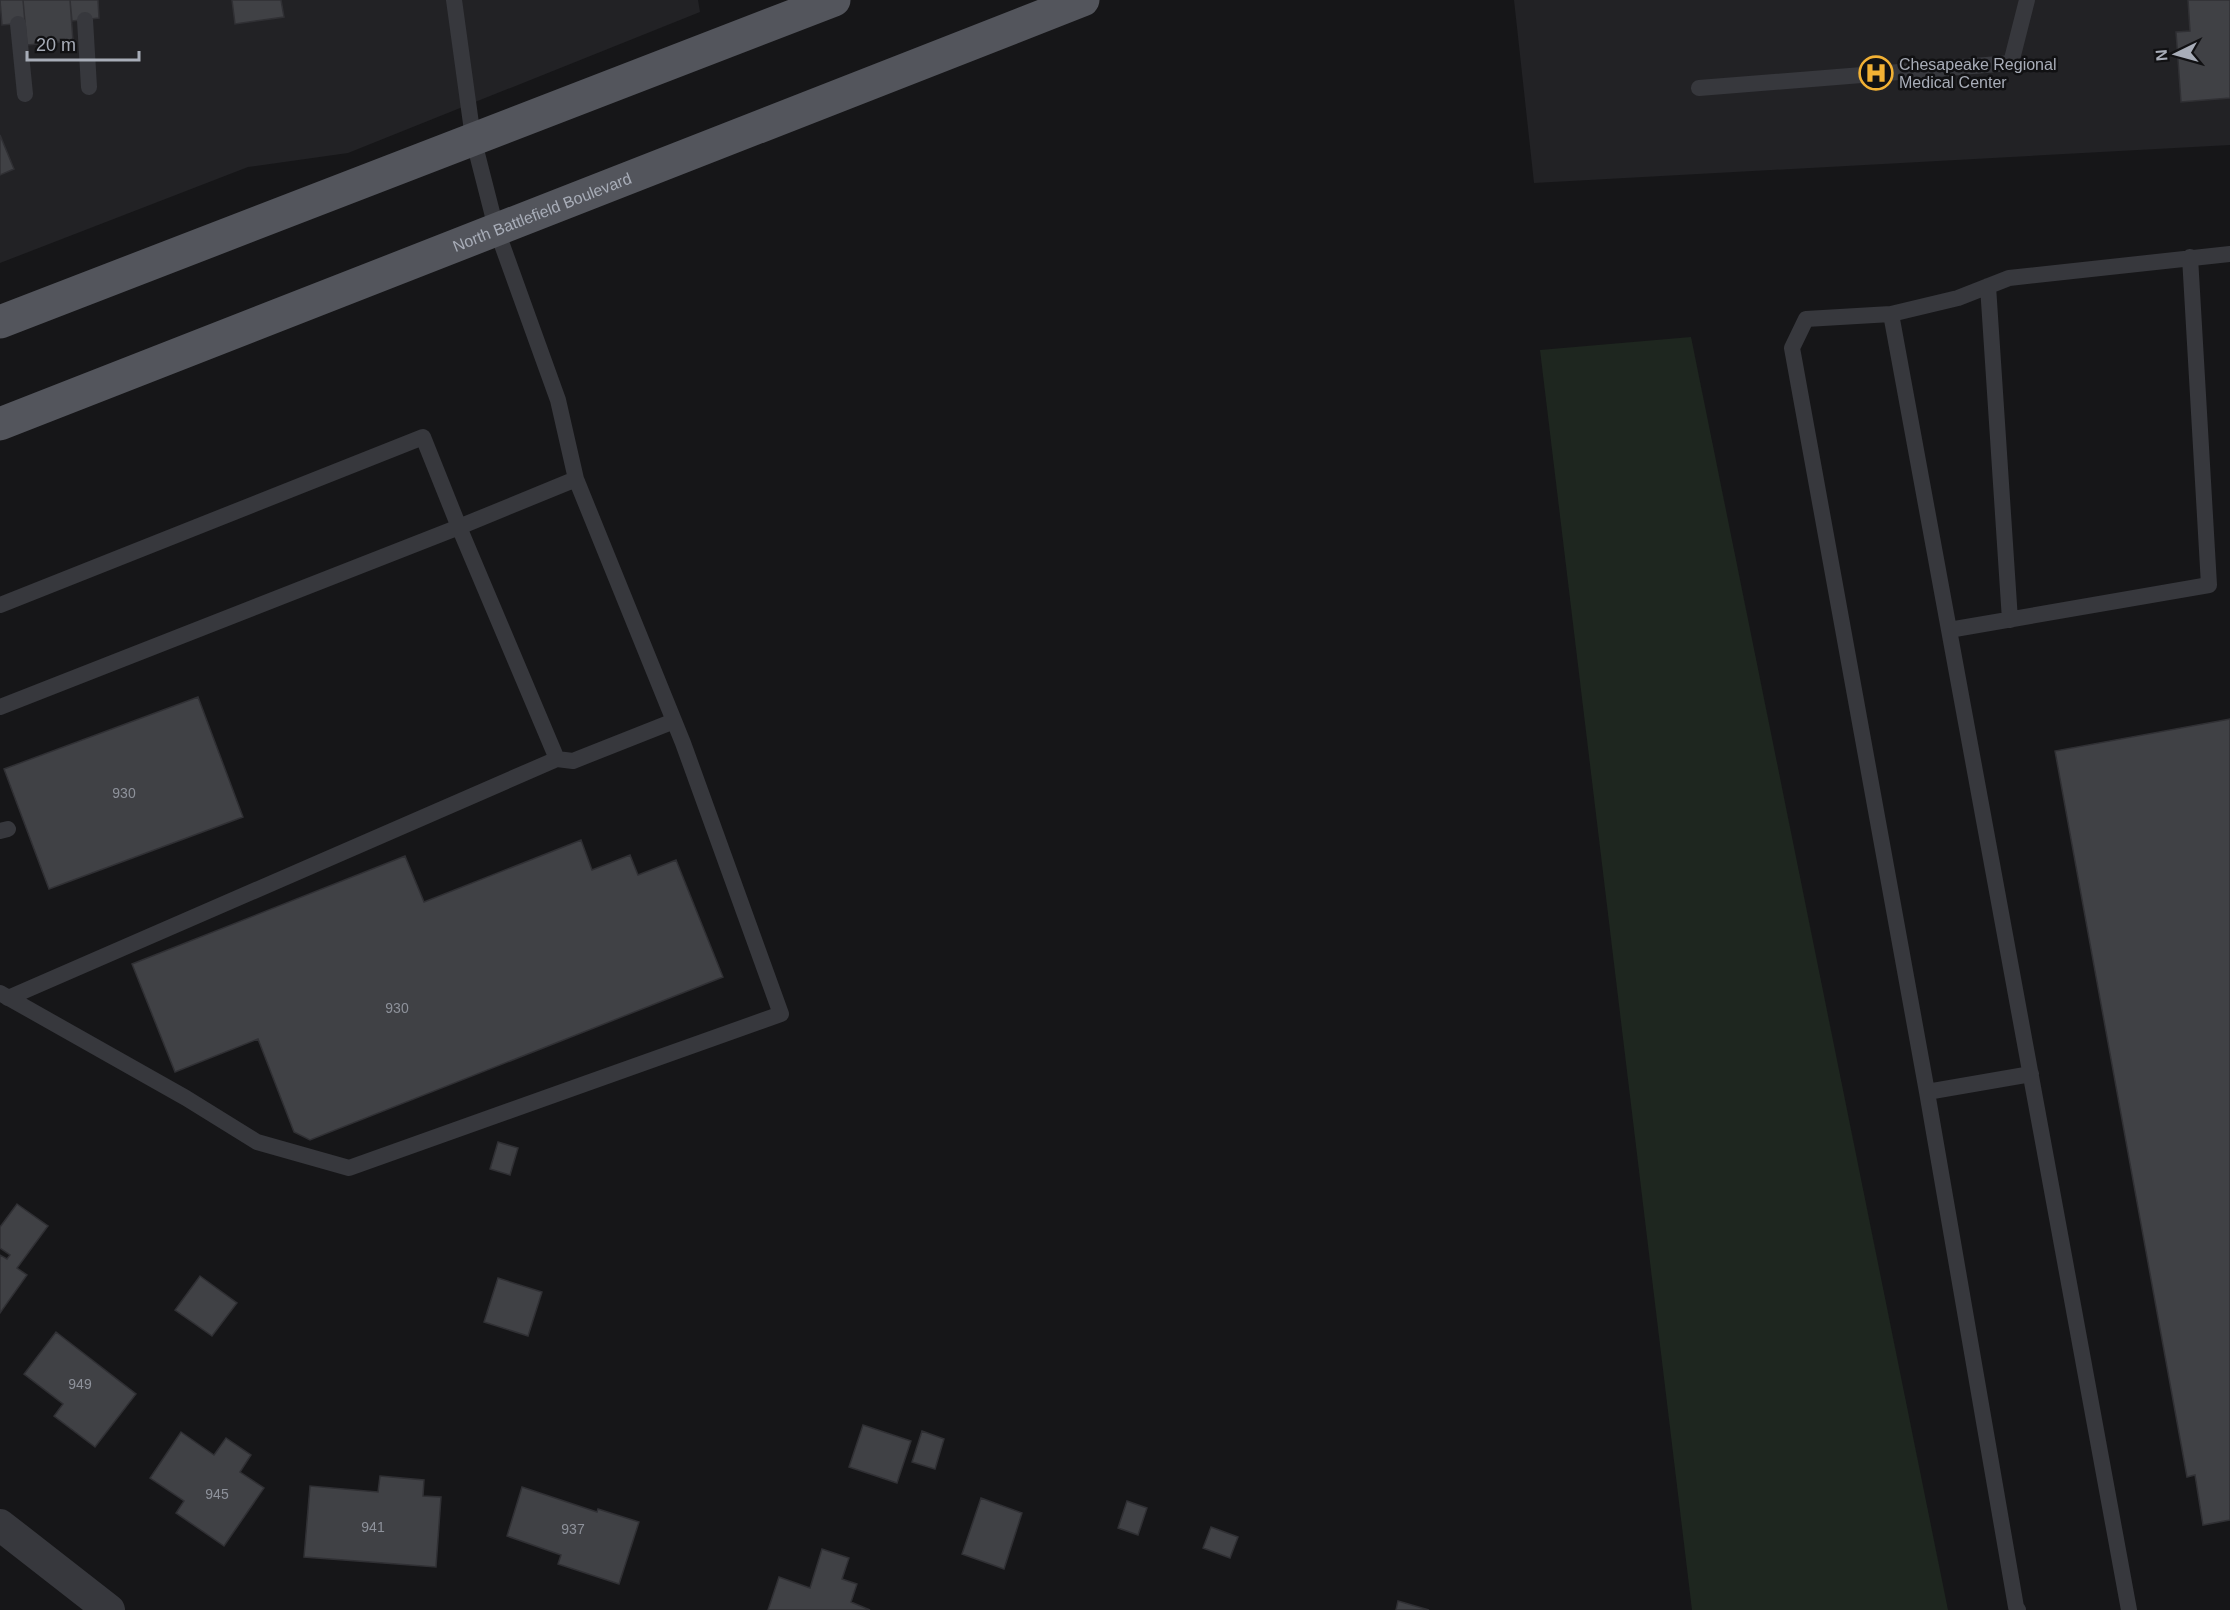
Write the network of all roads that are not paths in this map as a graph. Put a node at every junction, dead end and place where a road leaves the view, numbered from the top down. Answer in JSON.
{"nodes":[{"id":1,"x":454,"y":0,"type":"edge"},
{"id":2,"x":834,"y":0,"type":"edge"},
{"id":3,"x":1083,"y":0,"type":"edge"},
{"id":4,"x":2027,"y":0,"type":"edge"},
{"id":5,"x":85,"y":20,"type":"dead end"},
{"id":6,"x":18,"y":24,"type":"dead end"},
{"id":7,"x":89,"y":87,"type":"dead end"},
{"id":8,"x":1700,"y":88,"type":"dead end"},
{"id":9,"x":26,"y":94,"type":"dead end"},
{"id":10,"x":472,"y":138,"type":"junction"},
{"id":11,"x":495,"y":228,"type":"junction"},
{"id":12,"x":2230,"y":254,"type":"edge"},
{"id":13,"x":2190,"y":257,"type":"junction"},
{"id":14,"x":1988,"y":286,"type":"junction"},
{"id":15,"x":1891,"y":314,"type":"junction"},
{"id":16,"x":0,"y":321,"type":"edge"},
{"id":17,"x":0,"y":424,"type":"edge"},
{"id":18,"x":576,"y":479,"type":"junction"},
{"id":19,"x":459,"y":527,"type":"junction"},
{"id":20,"x":0,"y":605,"type":"edge"},
{"id":21,"x":2010,"y":620,"type":"junction"},
{"id":22,"x":1949,"y":630,"type":"junction"},
{"id":23,"x":0,"y":707,"type":"edge"},
{"id":24,"x":674,"y":722,"type":"junction"},
{"id":25,"x":557,"y":759,"type":"junction"},
{"id":26,"x":4,"y":995,"type":"edge"},
{"id":27,"x":2031,"y":1074,"type":"junction"},
{"id":28,"x":1927,"y":1092,"type":"junction"},
{"id":29,"x":0,"y":1525,"type":"edge"},
{"id":30,"x":108,"y":1610,"type":"edge"},
{"id":31,"x":2018,"y":1610,"type":"edge"},
{"id":32,"x":2129,"y":1610,"type":"edge"}],
"edges":[{"from":1,"to":10,"type":"lane"},
{"from":2,"to":10,"type":"main road"},
{"from":3,"to":11,"type":"main road","name":"North Battlefield Boulevard"},
{"from":4,"to":8,"type":"lane"},
{"from":5,"to":7,"type":"lane"},
{"from":6,"to":9,"type":"lane"},
{"from":10,"to":11,"type":"lane"},
{"from":10,"to":16,"type":"main road"},
{"from":11,"to":17,"type":"main road","name":"North Battlefield Boulevard"},
{"from":11,"to":18,"type":"lane"},
{"from":12,"to":13,"type":"lane"},
{"from":13,"to":14,"type":"lane"},
{"from":13,"to":21,"type":"lane"},
{"from":14,"to":15,"type":"lane"},
{"from":14,"to":21,"type":"lane"},
{"from":15,"to":22,"type":"lane"},
{"from":15,"to":28,"type":"lane"},
{"from":18,"to":19,"type":"lane"},
{"from":18,"to":24,"type":"lane"},
{"from":19,"to":20,"type":"lane"},
{"from":19,"to":23,"type":"lane"},
{"from":19,"to":25,"type":"lane"},
{"from":21,"to":22,"type":"lane"},
{"from":22,"to":27,"type":"lane"},
{"from":24,"to":25,"type":"lane"},
{"from":24,"to":26,"type":"lane"},
{"from":25,"to":26,"type":"lane"},
{"from":27,"to":28,"type":"lane"},
{"from":27,"to":32,"type":"lane"},
{"from":28,"to":31,"type":"lane"},
{"from":29,"to":30,"type":"street"}]}
